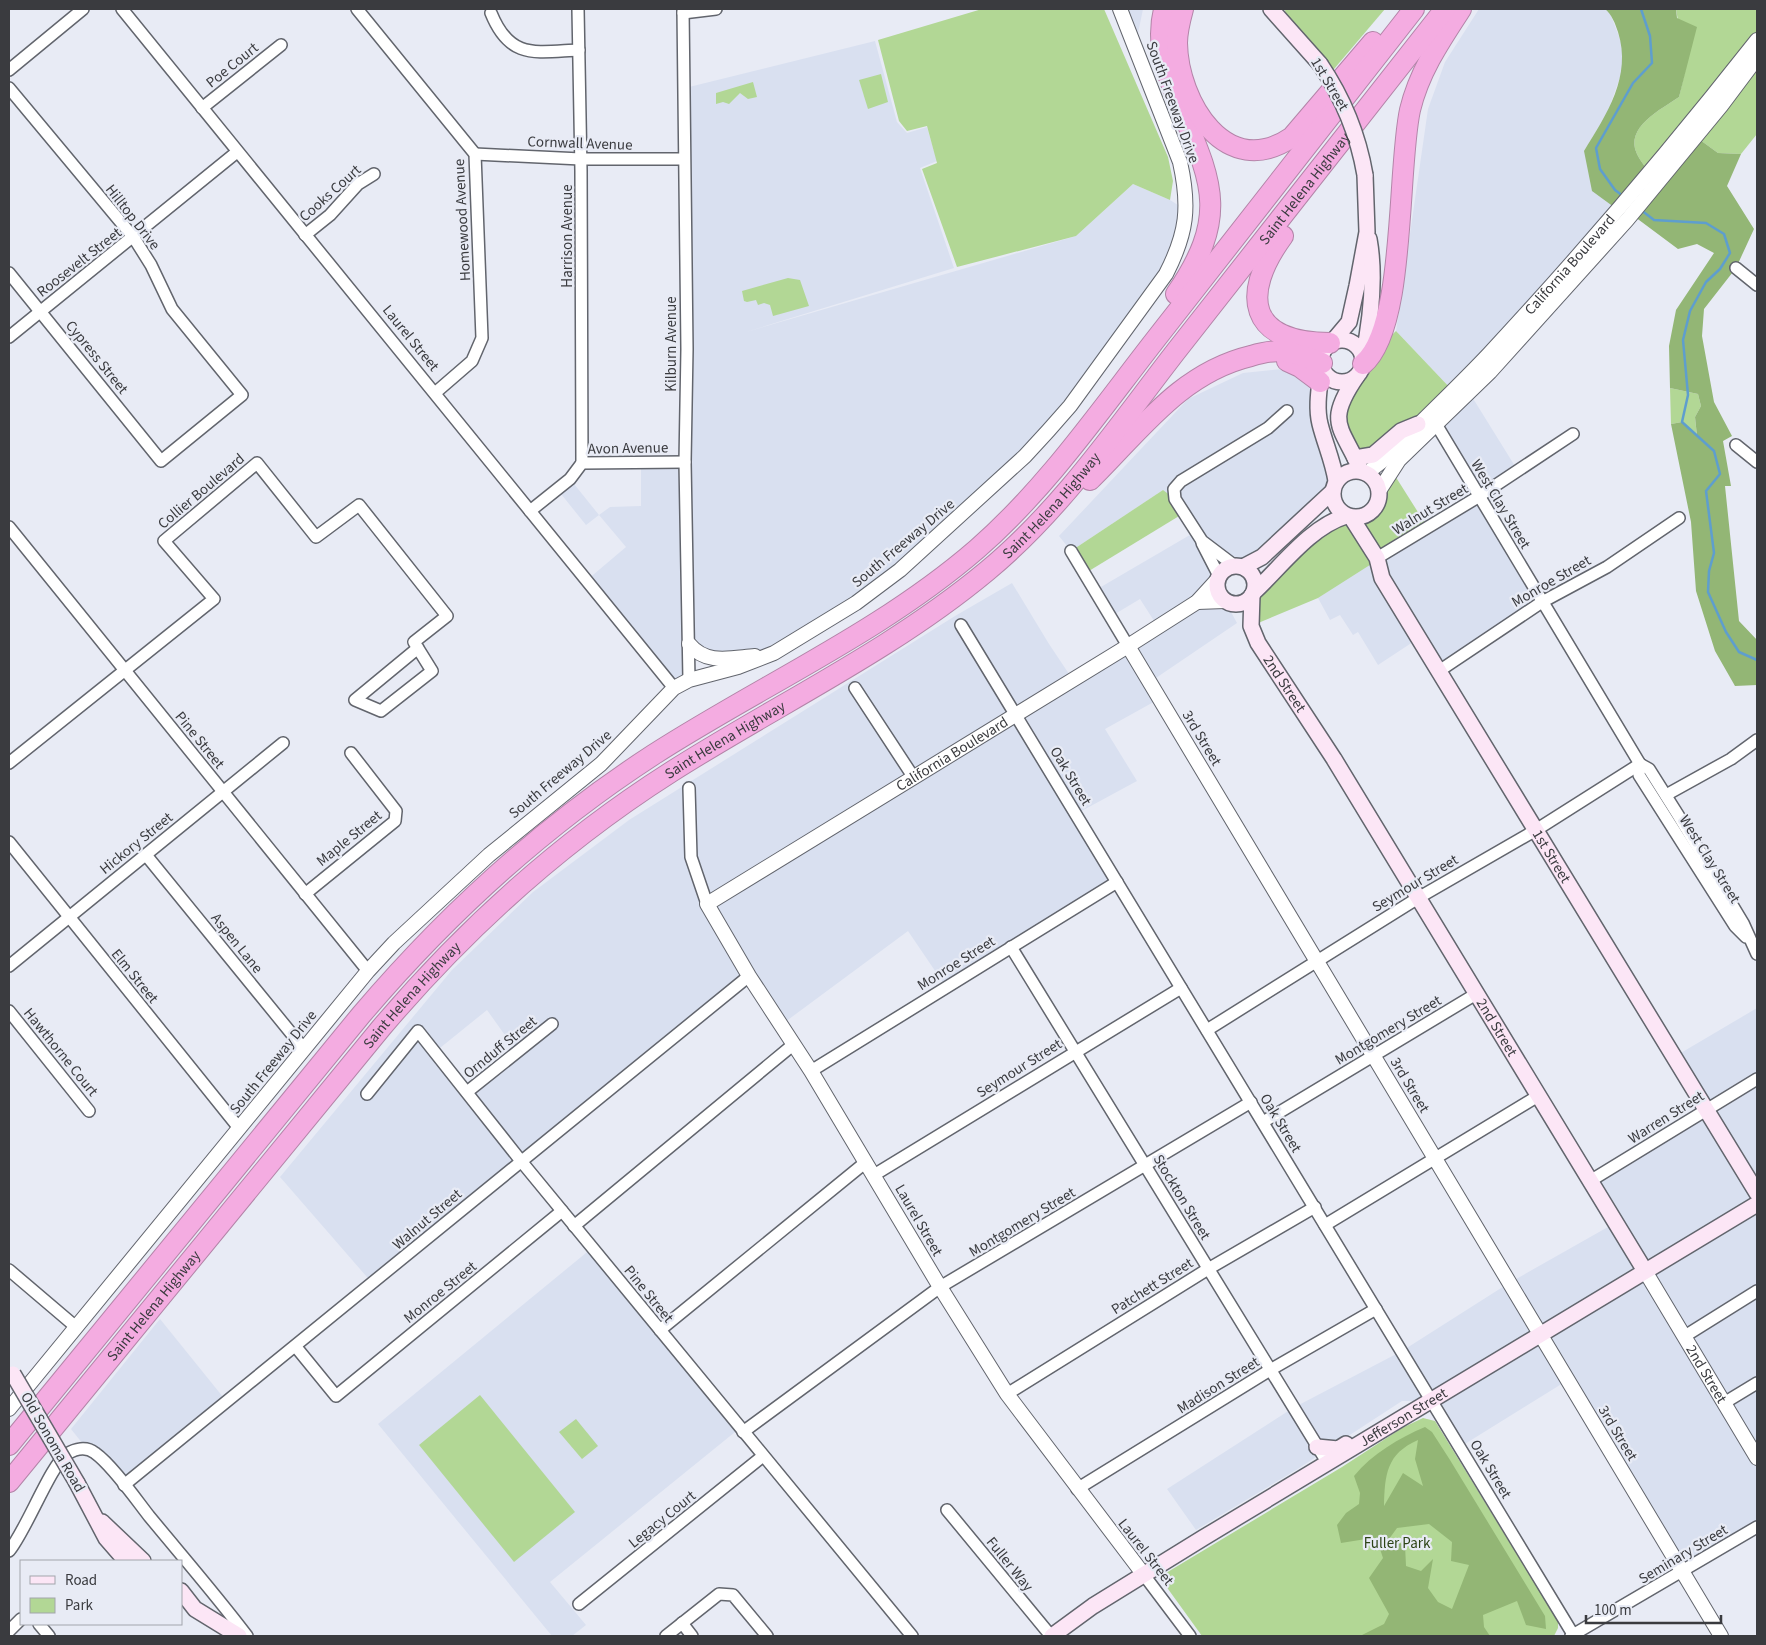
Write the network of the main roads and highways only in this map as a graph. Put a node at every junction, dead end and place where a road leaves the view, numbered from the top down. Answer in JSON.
{"nodes":[{"id":1,"x":1164,"y":9,"type":"edge"},
{"id":2,"x":1183,"y":9,"type":"edge"},
{"id":3,"x":1271,"y":9,"type":"edge"},
{"id":4,"x":1402,"y":9,"type":"edge"},
{"id":5,"x":1414,"y":9,"type":"edge"},
{"id":6,"x":1446,"y":9,"type":"edge"},
{"id":7,"x":1461,"y":9,"type":"edge"},
{"id":8,"x":1400,"y":66,"type":"junction"},
{"id":9,"x":1368,"y":232,"type":"junction"},
{"id":10,"x":1331,"y":342,"type":"junction"},
{"id":11,"x":1361,"y":366,"type":"junction"},
{"id":12,"x":1321,"y":370,"type":"junction"},
{"id":13,"x":1428,"y":421,"type":"road end"},
{"id":14,"x":1058,"y":464,"type":"junction"},
{"id":15,"x":1361,"y":468,"type":"junction"},
{"id":16,"x":1335,"y":486,"type":"junction"},
{"id":17,"x":1348,"y":517,"type":"junction"},
{"id":18,"x":1239,"y":566,"type":"junction"},
{"id":19,"x":1254,"y":594,"type":"junction"},
{"id":20,"x":939,"y":609,"type":"junction"},
{"id":21,"x":1757,"y":1193,"type":"edge"},
{"id":22,"x":1757,"y":1204,"type":"edge"},
{"id":23,"x":1645,"y":1271,"type":"junction"},
{"id":24,"x":11,"y":1370,"type":"edge"},
{"id":25,"x":1372,"y":1434,"type":"junction"},
{"id":26,"x":9,"y":1444,"type":"edge"},
{"id":27,"x":1317,"y":1447,"type":"road end"},
{"id":28,"x":9,"y":1482,"type":"edge"},
{"id":29,"x":97,"y":1518,"type":"junction"},
{"id":30,"x":125,"y":1560,"type":"edge"},
{"id":31,"x":142,"y":1560,"type":"edge"},
{"id":32,"x":182,"y":1593,"type":"edge"},
{"id":33,"x":188,"y":1608,"type":"edge"},
{"id":34,"x":239,"y":1636,"type":"edge"},
{"id":35,"x":1051,"y":1636,"type":"edge"}],
"edges":[{"from":1,"to":14,"type":"highway"},
{"from":2,"to":4,"type":"highway"},
{"from":3,"to":9,"type":"main road","name":"1st Street","bridge":true},
{"from":5,"to":14,"type":"highway","name":"Saint Helena Highway"},
{"from":6,"to":8,"type":"highway","name":"Saint Helena Highway"},
{"from":7,"to":11,"type":"highway"},
{"from":8,"to":10,"type":"highway"},
{"from":8,"to":20,"type":"highway","name":"Saint Helena Highway"},
{"from":9,"to":10,"type":"main road","name":"1st Street"},
{"from":9,"to":11,"type":"main road","name":"1st Street"},
{"from":10,"to":11,"type":"main road"},
{"from":10,"to":12,"type":"main road","name":"1st Street"},
{"from":11,"to":12,"type":"main road"},
{"from":11,"to":15,"type":"main road","name":"1st Street"},
{"from":12,"to":16,"type":"main road","name":"1st Street"},
{"from":12,"to":20,"type":"highway"},
{"from":13,"to":15,"type":"main road"},
{"from":14,"to":26,"type":"highway","name":"Saint Helena Highway"},
{"from":15,"to":16,"type":"main road"},
{"from":15,"to":17,"type":"main road"},
{"from":16,"to":17,"type":"main road"},
{"from":16,"to":18,"type":"main road"},
{"from":17,"to":19,"type":"main road"},
{"from":17,"to":21,"type":"main road","name":"1st Street"},
{"from":18,"to":19,"type":"main road"},
{"from":18,"to":19,"type":"main road"},
{"from":19,"to":23,"type":"main road","name":"2nd Street"},
{"from":20,"to":28,"type":"highway","name":"Saint Helena Highway"},
{"from":22,"to":23,"type":"main road","name":"Jefferson Street"},
{"from":23,"to":25,"type":"main road","name":"Jefferson Street"},
{"from":24,"to":29,"type":"main road","name":"Old Sonoma Road","bridge":true},
{"from":25,"to":27,"type":"main road"},
{"from":25,"to":35,"type":"main road","name":"Jefferson Street"},
{"from":29,"to":30,"type":"main road","name":"Old Sonoma Road"},
{"from":29,"to":31,"type":"main road","name":"Old Sonoma Road"},
{"from":32,"to":33,"type":"main road"},
{"from":33,"to":34,"type":"main road"}]}
